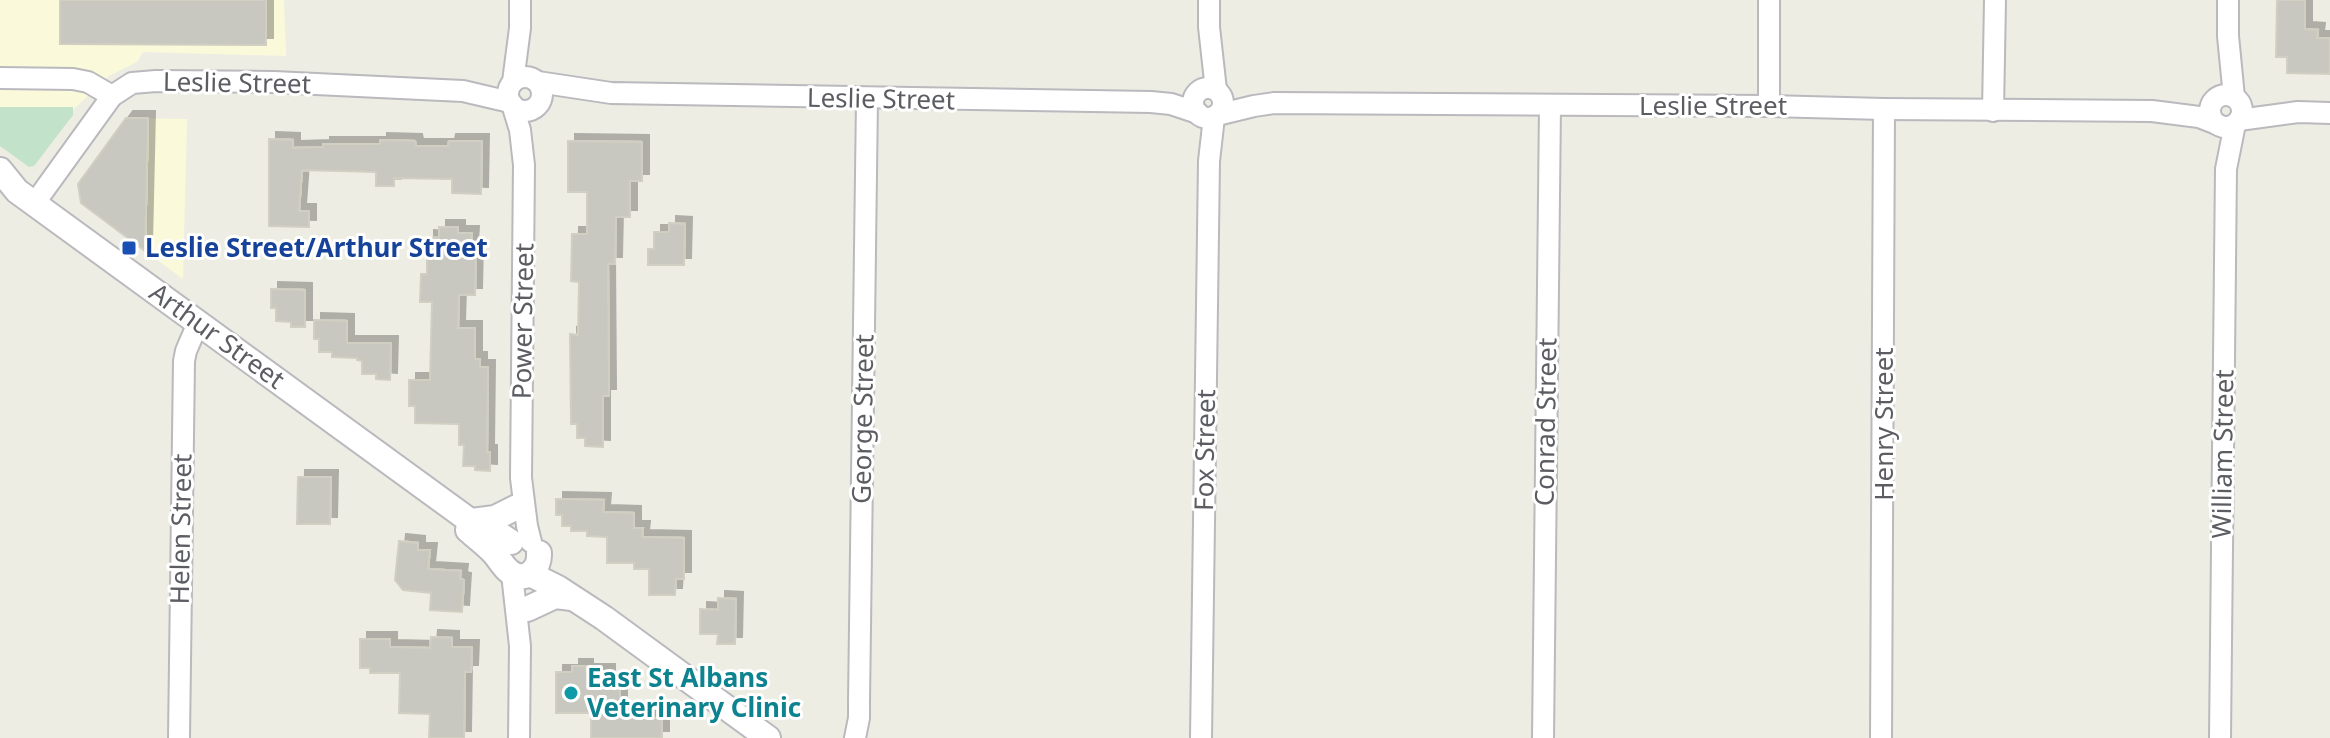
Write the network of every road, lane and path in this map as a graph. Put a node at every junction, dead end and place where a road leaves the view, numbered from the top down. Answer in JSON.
{"nodes":[{"id":1,"x":520,"y":0,"type":"edge"},
{"id":2,"x":1209,"y":0,"type":"edge"},
{"id":3,"x":1769,"y":0,"type":"edge"},
{"id":4,"x":1995,"y":0,"type":"edge"},
{"id":5,"x":2228,"y":0,"type":"edge"},
{"id":6,"x":520,"y":28,"type":"junction"},
{"id":7,"x":0,"y":78,"type":"edge"},
{"id":8,"x":537,"y":81,"type":"junction"},
{"id":9,"x":1209,"y":91,"type":"junction"},
{"id":10,"x":512,"y":93,"type":"junction"},
{"id":11,"x":611,"y":93,"type":"junction"},
{"id":12,"x":112,"y":96,"type":"junction"},
{"id":13,"x":867,"y":99,"type":"junction"},
{"id":14,"x":1151,"y":102,"type":"junction"},
{"id":15,"x":1274,"y":103,"type":"junction"},
{"id":16,"x":537,"y":106,"type":"junction"},
{"id":17,"x":1550,"y":106,"type":"junction"},
{"id":18,"x":1769,"y":106,"type":"junction"},
{"id":19,"x":1884,"y":109,"type":"junction"},
{"id":20,"x":1993,"y":111,"type":"junction"},
{"id":21,"x":2227,"y":111,"type":"junction"},
{"id":22,"x":2330,"y":113,"type":"edge"},
{"id":23,"x":1207,"y":115,"type":"junction"},
{"id":24,"x":524,"y":165,"type":"junction"},
{"id":25,"x":0,"y":170,"type":"edge"},
{"id":26,"x":17,"y":193,"type":"edge"},
{"id":27,"x":198,"y":323,"type":"junction"},
{"id":28,"x":521,"y":478,"type":"junction"},
{"id":29,"x":416,"y":482,"type":"junction"},
{"id":30,"x":517,"y":507,"type":"junction"},
{"id":31,"x":472,"y":521,"type":"junction"},
{"id":32,"x":521,"y":558,"type":"junction"},
{"id":33,"x":572,"y":598,"type":"junction"},
{"id":34,"x":527,"y":609,"type":"junction"},
{"id":35,"x":604,"y":618,"type":"junction"},
{"id":36,"x":520,"y":646,"type":"junction"},
{"id":37,"x":179,"y":738,"type":"edge"},
{"id":38,"x":519,"y":738,"type":"edge"},
{"id":39,"x":768,"y":738,"type":"edge"},
{"id":40,"x":855,"y":738,"type":"edge"},
{"id":41,"x":1201,"y":738,"type":"edge"},
{"id":42,"x":1543,"y":738,"type":"edge"},
{"id":43,"x":1881,"y":738,"type":"edge"},
{"id":44,"x":2220,"y":738,"type":"edge"}],
"edges":[{"from":1,"to":6,"type":"street","name":"Power Street"},
{"from":2,"to":9,"type":"street"},
{"from":3,"to":18,"type":"street"},
{"from":4,"to":20,"type":"street"},
{"from":5,"to":21,"type":"street","name":"William Street"},
{"from":6,"to":8,"type":"street","name":"Power Street"},
{"from":6,"to":10,"type":"street","name":"Power Street"},
{"from":7,"to":12,"type":"street"},
{"from":8,"to":10,"type":"street"},
{"from":8,"to":11,"type":"street","name":"Leslie Street"},
{"from":8,"to":16,"type":"street"},
{"from":9,"to":14,"type":"street","name":"Leslie Street"},
{"from":9,"to":15,"type":"street","name":"Leslie Street"},
{"from":9,"to":23,"type":"street","name":"Fox Street"},
{"from":10,"to":12,"type":"street","name":"Leslie Street"},
{"from":10,"to":16,"type":"street"},
{"from":10,"to":24,"type":"street","name":"Power Street"},
{"from":11,"to":13,"type":"street","name":"Leslie Street"},
{"from":11,"to":16,"type":"street","name":"Leslie Street"},
{"from":12,"to":26,"type":"street"},
{"from":13,"to":14,"type":"street","name":"Leslie Street"},
{"from":13,"to":40,"type":"street","name":"George Street"},
{"from":14,"to":23,"type":"street","name":"Leslie Street"},
{"from":15,"to":17,"type":"street","name":"Leslie Street"},
{"from":15,"to":23,"type":"street","name":"Leslie Street"},
{"from":16,"to":24,"type":"street","name":"Power Street"},
{"from":17,"to":18,"type":"street","name":"Leslie Street"},
{"from":17,"to":42,"type":"street","name":"Conrad Street"},
{"from":18,"to":19,"type":"street","name":"Leslie Street"},
{"from":19,"to":20,"type":"street","name":"Leslie Street"},
{"from":19,"to":43,"type":"street","name":"Henry Street"},
{"from":20,"to":21,"type":"street","name":"Leslie Street"},
{"from":21,"to":22,"type":"street","name":"Leslie Street"},
{"from":21,"to":44,"type":"street","name":"William Street"},
{"from":23,"to":41,"type":"street","name":"Fox Street"},
{"from":24,"to":28,"type":"street","name":"Power Street"},
{"from":25,"to":26,"type":"street","name":"Arthur Street"},
{"from":26,"to":27,"type":"street","name":"Arthur Street"},
{"from":27,"to":29,"type":"street","name":"Arthur Street"},
{"from":27,"to":37,"type":"street","name":"Helen Street"},
{"from":28,"to":30,"type":"street","name":"Power Street"},
{"from":28,"to":32,"type":"street","name":"Power Street"},
{"from":29,"to":31,"type":"street","name":"Arthur Street"},
{"from":29,"to":32,"type":"street","name":"Arthur Street"},
{"from":30,"to":31,"type":"street"},
{"from":30,"to":32,"type":"street","name":"Power Street"},
{"from":31,"to":32,"type":"street","name":"Arthur Street"},
{"from":32,"to":33,"type":"street","name":"Arthur Street"},
{"from":32,"to":34,"type":"street","name":"Power Street"},
{"from":32,"to":35,"type":"street","name":"Arthur Street"},
{"from":32,"to":36,"type":"street","name":"Power Street"},
{"from":33,"to":34,"type":"street"},
{"from":33,"to":35,"type":"street","name":"Arthur Street"},
{"from":34,"to":36,"type":"street","name":"Power Street"},
{"from":35,"to":39,"type":"street","name":"Arthur Street"},
{"from":36,"to":38,"type":"street","name":"Power Street"}]}
